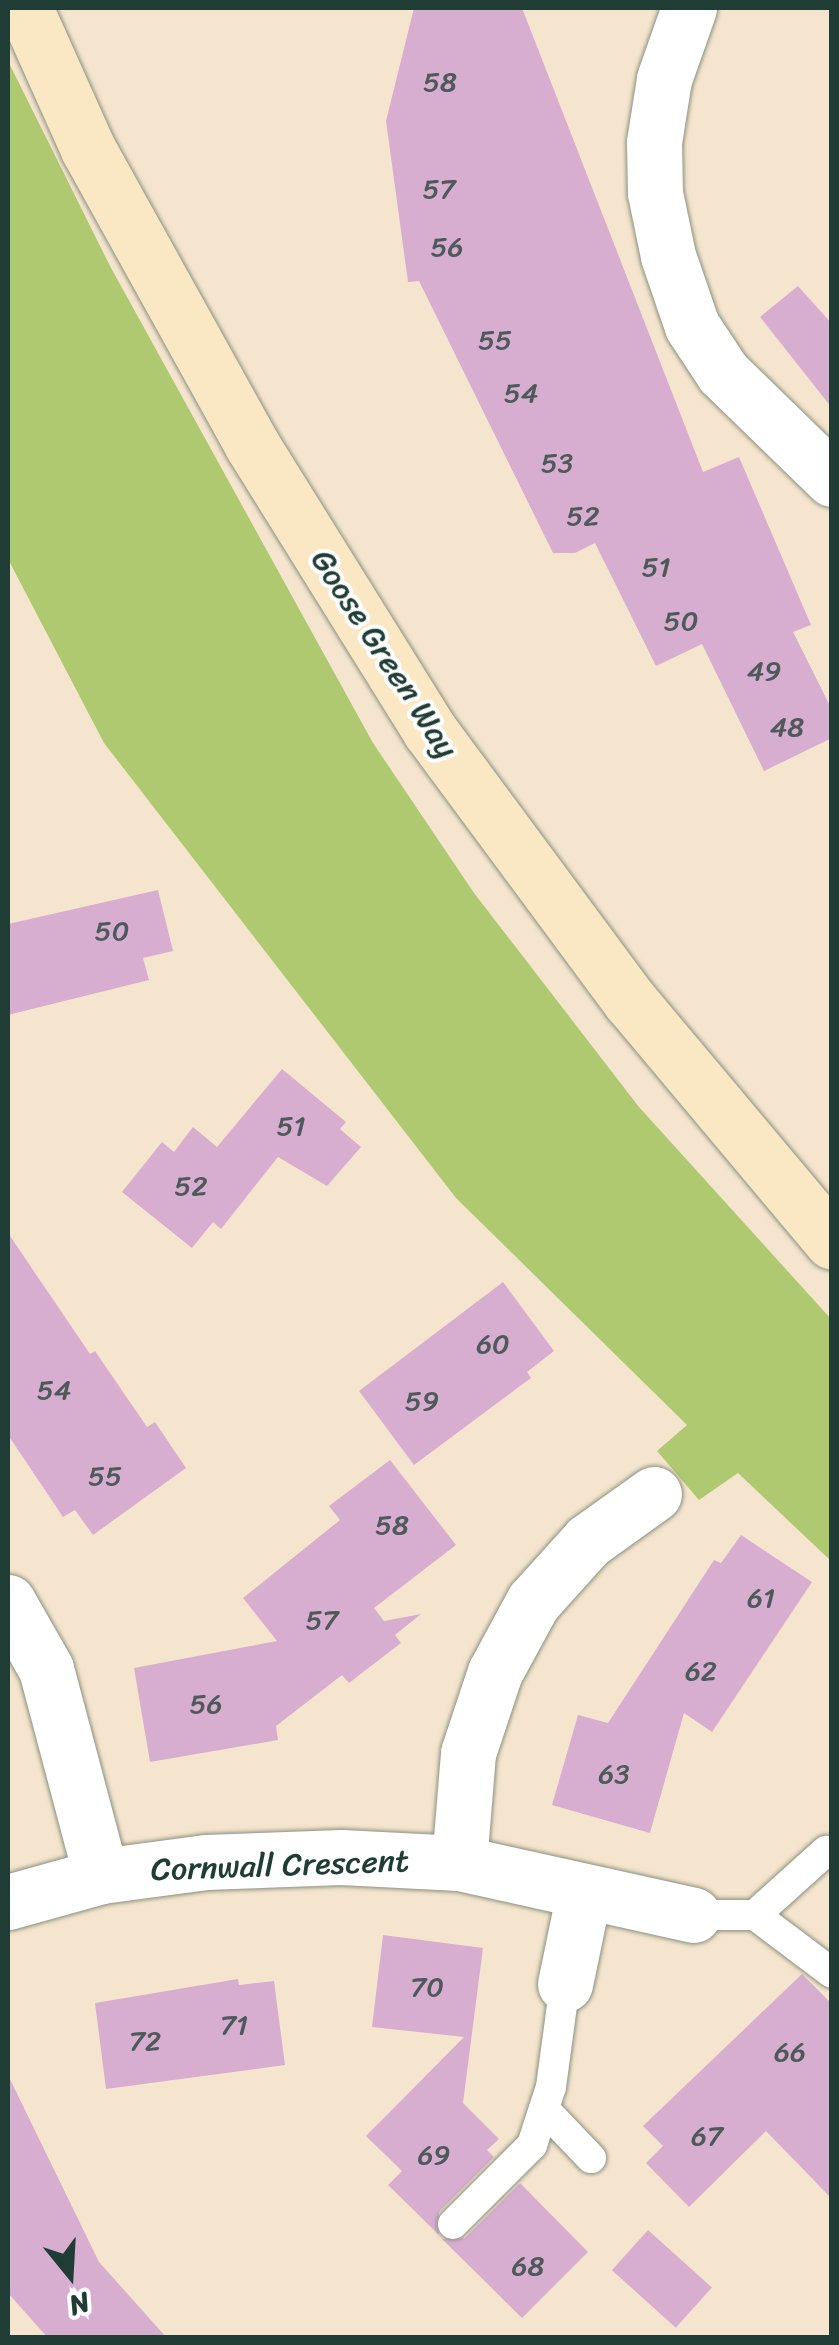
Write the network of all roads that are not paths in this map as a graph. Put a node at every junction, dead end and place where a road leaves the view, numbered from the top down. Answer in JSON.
{"nodes":[{"id":1,"x":25,"y":8,"type":"edge"},
{"id":2,"x":690,"y":8,"type":"edge"},
{"id":3,"x":832,"y":479,"type":"edge"},
{"id":4,"x":832,"y":1242,"type":"edge"},
{"id":5,"x":654,"y":1494,"type":"dead end"},
{"id":6,"x":8,"y":1602,"type":"edge"},
{"id":7,"x":826,"y":1850,"type":"dead end"},
{"id":8,"x":460,"y":1862,"type":"junction"},
{"id":9,"x":100,"y":1876,"type":"junction"},
{"id":10,"x":584,"y":1892,"type":"junction"},
{"id":11,"x":8,"y":1902,"type":"edge"},
{"id":12,"x":693,"y":1915,"type":"joint"},
{"id":13,"x":754,"y":1915,"type":"junction"},
{"id":14,"x":832,"y":1974,"type":"edge"},
{"id":15,"x":565,"y":1984,"type":"joint"},
{"id":16,"x":544,"y":2108,"type":"junction"},
{"id":17,"x":591,"y":2158,"type":"dead end"},
{"id":18,"x":453,"y":2224,"type":"dead end"}],
"edges":[{"from":1,"to":4,"type":"main road","name":"Goose Green Way"},
{"from":2,"to":3,"type":"street"},
{"from":5,"to":8,"type":"street"},
{"from":6,"to":9,"type":"street"},
{"from":7,"to":13,"type":"lane"},
{"from":8,"to":9,"type":"street","name":"Cornwall Crescent"},
{"from":8,"to":10,"type":"street","name":"Cornwall Crescent"},
{"from":9,"to":11,"type":"street","name":"Cornwall Crescent"},
{"from":10,"to":12,"type":"street","name":"Cornwall Crescent"},
{"from":10,"to":15,"type":"street"},
{"from":12,"to":13,"type":"lane"},
{"from":13,"to":14,"type":"lane"},
{"from":15,"to":16,"type":"lane"},
{"from":16,"to":17,"type":"lane"},
{"from":16,"to":18,"type":"lane"}]}
